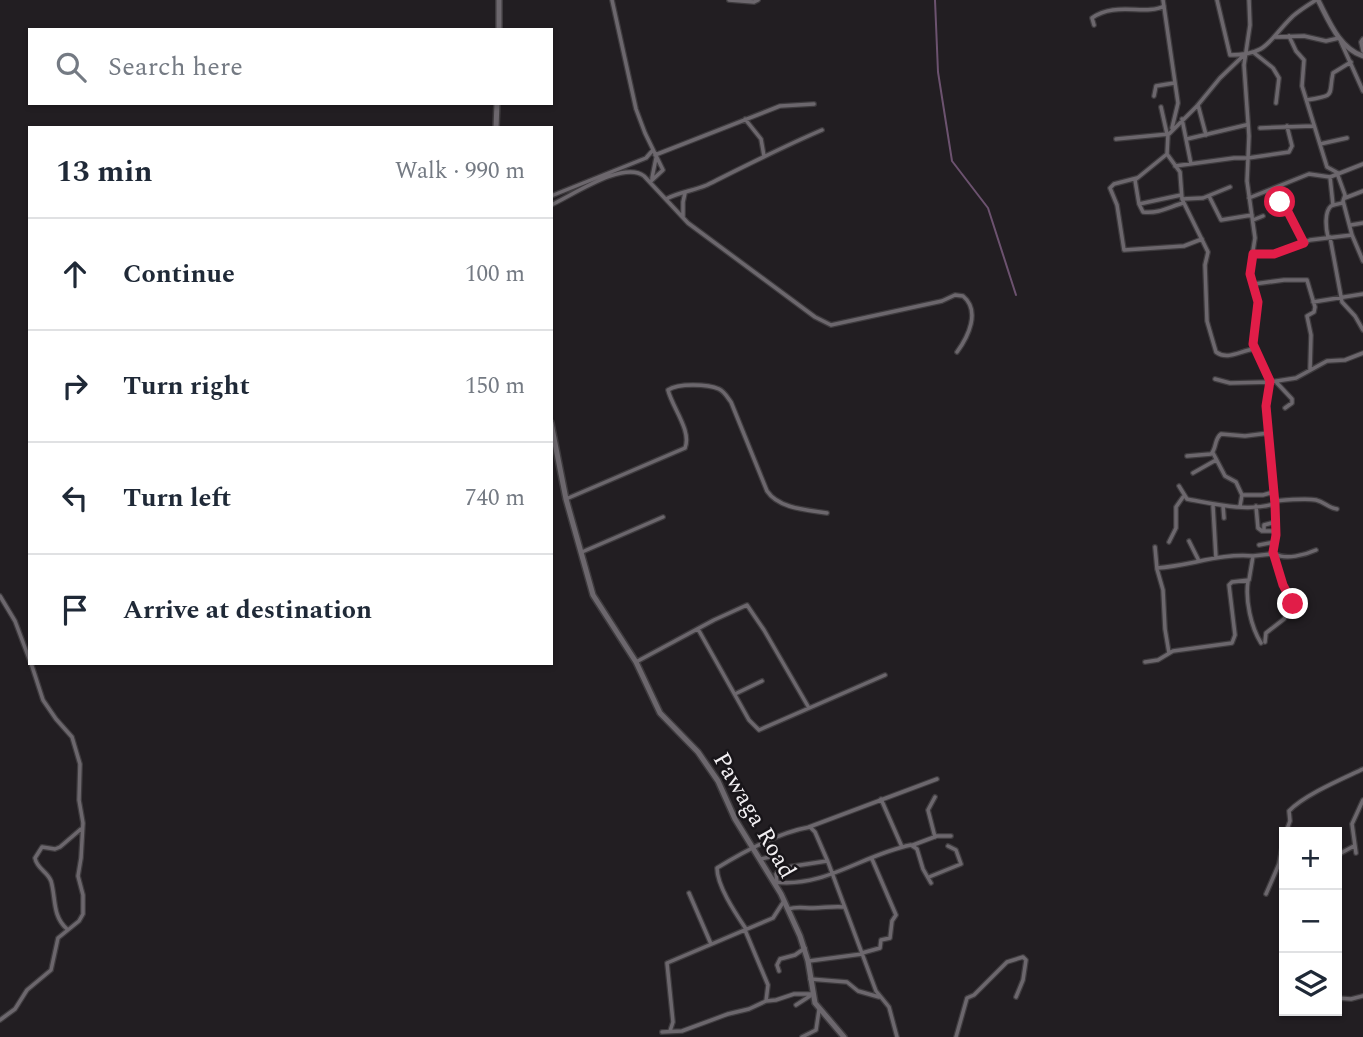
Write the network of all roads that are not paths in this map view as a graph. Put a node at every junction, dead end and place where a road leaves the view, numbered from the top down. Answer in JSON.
{"nodes":[{"id":1,"x":499,"y":0,"type":"edge"},
{"id":2,"x":612,"y":0,"type":"edge"},
{"id":3,"x":729,"y":0,"type":"edge"},
{"id":4,"x":758,"y":0,"type":"edge"},
{"id":5,"x":1163,"y":0,"type":"edge"},
{"id":6,"x":1217,"y":0,"type":"edge"},
{"id":7,"x":1249,"y":0,"type":"edge"},
{"id":8,"x":1317,"y":0,"type":"edge"},
{"id":9,"x":1164,"y":6,"type":"junction"},
{"id":10,"x":1094,"y":25,"type":"dead end"},
{"id":11,"x":499,"y":28,"type":"edge"},
{"id":12,"x":1289,"y":36,"type":"junction"},
{"id":13,"x":1274,"y":37,"type":"junction"},
{"id":14,"x":1339,"y":39,"type":"junction"},
{"id":15,"x":1363,"y":39,"type":"edge"},
{"id":16,"x":1363,"y":51,"type":"edge"},
{"id":17,"x":1253,"y":52,"type":"junction"},
{"id":18,"x":1244,"y":54,"type":"junction"},
{"id":19,"x":1363,"y":56,"type":"edge"},
{"id":20,"x":1351,"y":62,"type":"junction"},
{"id":21,"x":1174,"y":83,"type":"junction"},
{"id":22,"x":1363,"y":91,"type":"edge"},
{"id":23,"x":1154,"y":96,"type":"dead end"},
{"id":24,"x":1307,"y":100,"type":"junction"},
{"id":25,"x":1276,"y":103,"type":"dead end"},
{"id":26,"x":814,"y":104,"type":"dead end"},
{"id":27,"x":497,"y":105,"type":"edge"},
{"id":28,"x":1198,"y":105,"type":"junction"},
{"id":29,"x":1161,"y":107,"type":"dead end"},
{"id":30,"x":745,"y":119,"type":"junction"},
{"id":31,"x":1182,"y":119,"type":"junction"},
{"id":32,"x":1247,"y":124,"type":"junction"},
{"id":33,"x":496,"y":126,"type":"edge"},
{"id":34,"x":1287,"y":126,"type":"junction"},
{"id":35,"x":1314,"y":126,"type":"junction"},
{"id":36,"x":1260,"y":128,"type":"dead end"},
{"id":37,"x":822,"y":130,"type":"dead end"},
{"id":38,"x":1169,"y":133,"type":"junction"},
{"id":39,"x":1206,"y":135,"type":"junction"},
{"id":40,"x":1347,"y":138,"type":"dead end"},
{"id":41,"x":1116,"y":139,"type":"dead end"},
{"id":42,"x":1187,"y":139,"type":"junction"},
{"id":43,"x":1320,"y":144,"type":"junction"},
{"id":44,"x":655,"y":154,"type":"junction"},
{"id":45,"x":1167,"y":154,"type":"junction"},
{"id":46,"x":764,"y":156,"type":"junction"},
{"id":47,"x":1248,"y":158,"type":"junction"},
{"id":48,"x":1363,"y":163,"type":"edge"},
{"id":49,"x":1191,"y":164,"type":"junction"},
{"id":50,"x":1175,"y":166,"type":"junction"},
{"id":51,"x":1338,"y":173,"type":"junction"},
{"id":52,"x":1330,"y":177,"type":"junction"},
{"id":53,"x":1137,"y":178,"type":"junction"},
{"id":54,"x":651,"y":181,"type":"junction"},
{"id":55,"x":1230,"y":187,"type":"dead end"},
{"id":56,"x":1278,"y":188,"type":"junction"},
{"id":57,"x":1363,"y":191,"type":"edge"},
{"id":58,"x":685,"y":193,"type":"junction"},
{"id":59,"x":553,"y":195,"type":"edge"},
{"id":60,"x":1209,"y":196,"type":"junction"},
{"id":61,"x":1249,"y":198,"type":"junction"},
{"id":62,"x":1182,"y":199,"type":"junction"},
{"id":63,"x":666,"y":200,"type":"junction"},
{"id":64,"x":1343,"y":201,"type":"junction"},
{"id":65,"x":553,"y":204,"type":"edge"},
{"id":66,"x":1139,"y":204,"type":"junction"},
{"id":67,"x":1333,"y":205,"type":"junction"},
{"id":68,"x":1263,"y":216,"type":"dead end"},
{"id":69,"x":1252,"y":218,"type":"junction"},
{"id":70,"x":684,"y":219,"type":"junction"},
{"id":71,"x":1363,"y":223,"type":"edge"},
{"id":72,"x":1350,"y":226,"type":"junction"},
{"id":73,"x":1352,"y":235,"type":"junction"},
{"id":74,"x":1329,"y":237,"type":"junction"},
{"id":75,"x":1202,"y":239,"type":"junction"},
{"id":76,"x":1304,"y":243,"type":"junction"},
{"id":77,"x":1253,"y":254,"type":"junction"},
{"id":78,"x":1363,"y":261,"type":"edge"},
{"id":79,"x":1254,"y":284,"type":"junction"},
{"id":80,"x":1363,"y":294,"type":"edge"},
{"id":81,"x":1341,"y":297,"type":"junction"},
{"id":82,"x":1313,"y":302,"type":"junction"},
{"id":83,"x":1363,"y":330,"type":"edge"},
{"id":84,"x":1255,"y":349,"type":"junction"},
{"id":85,"x":957,"y":352,"type":"dead end"},
{"id":86,"x":1363,"y":354,"type":"edge"},
{"id":87,"x":1310,"y":370,"type":"junction"},
{"id":88,"x":1214,"y":379,"type":"dead end"},
{"id":89,"x":1276,"y":381,"type":"junction"},
{"id":90,"x":1270,"y":382,"type":"junction"},
{"id":91,"x":1285,"y":408,"type":"dead end"},
{"id":92,"x":553,"y":433,"type":"edge"},
{"id":93,"x":1269,"y":433,"type":"junction"},
{"id":94,"x":1213,"y":453,"type":"junction"},
{"id":95,"x":1187,"y":456,"type":"dead end"},
{"id":96,"x":1216,"y":460,"type":"junction"},
{"id":97,"x":1193,"y":473,"type":"dead end"},
{"id":98,"x":1179,"y":486,"type":"dead end"},
{"id":99,"x":1274,"y":491,"type":"junction"},
{"id":100,"x":1242,"y":495,"type":"junction"},
{"id":101,"x":1184,"y":497,"type":"junction"},
{"id":102,"x":566,"y":499,"type":"junction"},
{"id":103,"x":1274,"y":503,"type":"junction"},
{"id":104,"x":1213,"y":506,"type":"junction"},
{"id":105,"x":1223,"y":506,"type":"junction"},
{"id":106,"x":1240,"y":506,"type":"junction"},
{"id":107,"x":1256,"y":506,"type":"junction"},
{"id":108,"x":1337,"y":509,"type":"dead end"},
{"id":109,"x":827,"y":513,"type":"dead end"},
{"id":110,"x":663,"y":517,"type":"dead end"},
{"id":111,"x":1224,"y":518,"type":"dead end"},
{"id":112,"x":1275,"y":522,"type":"junction"},
{"id":113,"x":1264,"y":531,"type":"junction"},
{"id":114,"x":1275,"y":531,"type":"junction"},
{"id":115,"x":1189,"y":541,"type":"dead end"},
{"id":116,"x":1168,"y":542,"type":"dead end"},
{"id":117,"x":1275,"y":542,"type":"junction"},
{"id":118,"x":1259,"y":545,"type":"dead end"},
{"id":119,"x":1155,"y":547,"type":"dead end"},
{"id":120,"x":1316,"y":550,"type":"dead end"},
{"id":121,"x":580,"y":553,"type":"junction"},
{"id":122,"x":1274,"y":553,"type":"junction"},
{"id":123,"x":1253,"y":556,"type":"junction"},
{"id":124,"x":1216,"y":558,"type":"junction"},
{"id":125,"x":1199,"y":561,"type":"junction"},
{"id":126,"x":1157,"y":568,"type":"junction"},
{"id":127,"x":1248,"y":581,"type":"junction"},
{"id":128,"x":0,"y":596,"type":"edge"},
{"id":129,"x":698,"y":629,"type":"junction"},
{"id":130,"x":1169,"y":653,"type":"junction"},
{"id":131,"x":28,"y":657,"type":"edge"},
{"id":132,"x":636,"y":662,"type":"junction"},
{"id":133,"x":1145,"y":662,"type":"dead end"},
{"id":134,"x":31,"y":665,"type":"edge"},
{"id":135,"x":885,"y":675,"type":"dead end"},
{"id":136,"x":762,"y":681,"type":"dead end"},
{"id":137,"x":735,"y":694,"type":"junction"},
{"id":138,"x":809,"y":708,"type":"junction"},
{"id":139,"x":1363,"y":769,"type":"edge"},
{"id":140,"x":937,"y":779,"type":"dead end"},
{"id":141,"x":935,"y":797,"type":"dead end"},
{"id":142,"x":881,"y":799,"type":"junction"},
{"id":143,"x":1363,"y":800,"type":"edge"},
{"id":144,"x":82,"y":827,"type":"junction"},
{"id":145,"x":809,"y":827,"type":"junction"},
{"id":146,"x":1288,"y":827,"type":"edge"},
{"id":147,"x":951,"y":836,"type":"dead end"},
{"id":148,"x":935,"y":837,"type":"junction"},
{"id":149,"x":913,"y":845,"type":"junction"},
{"id":150,"x":948,"y":846,"type":"dead end"},
{"id":151,"x":1354,"y":846,"type":"junction"},
{"id":152,"x":902,"y":848,"type":"junction"},
{"id":153,"x":754,"y":849,"type":"junction"},
{"id":154,"x":1342,"y":852,"type":"edge"},
{"id":155,"x":1356,"y":853,"type":"dead end"},
{"id":156,"x":774,"y":856,"type":"dead end"},
{"id":157,"x":761,"y":859,"type":"junction"},
{"id":158,"x":872,"y":859,"type":"junction"},
{"id":159,"x":827,"y":861,"type":"junction"},
{"id":160,"x":1279,"y":864,"type":"edge"},
{"id":161,"x":832,"y":875,"type":"junction"},
{"id":162,"x":776,"y":882,"type":"junction"},
{"id":163,"x":689,"y":893,"type":"dead end"},
{"id":164,"x":1266,"y":894,"type":"dead end"},
{"id":165,"x":785,"y":901,"type":"junction"},
{"id":166,"x":844,"y":907,"type":"junction"},
{"id":167,"x":788,"y":909,"type":"junction"},
{"id":168,"x":67,"y":929,"type":"junction"},
{"id":169,"x":746,"y":929,"type":"junction"},
{"id":170,"x":711,"y":944,"type":"junction"},
{"id":171,"x":805,"y":948,"type":"junction"},
{"id":172,"x":862,"y":954,"type":"junction"},
{"id":173,"x":808,"y":961,"type":"junction"},
{"id":174,"x":779,"y":971,"type":"dead end"},
{"id":175,"x":810,"y":979,"type":"junction"},
{"id":176,"x":812,"y":995,"type":"junction"},
{"id":177,"x":1363,"y":996,"type":"edge"},
{"id":178,"x":879,"y":997,"type":"junction"},
{"id":179,"x":1016,"y":997,"type":"dead end"},
{"id":180,"x":1342,"y":998,"type":"edge"},
{"id":181,"x":766,"y":1001,"type":"junction"},
{"id":182,"x":796,"y":1005,"type":"dead end"},
{"id":183,"x":819,"y":1010,"type":"junction"},
{"id":184,"x":0,"y":1020,"type":"edge"},
{"id":185,"x":670,"y":1031,"type":"junction"},
{"id":186,"x":662,"y":1032,"type":"dead end"},
{"id":187,"x":802,"y":1037,"type":"edge"},
{"id":188,"x":844,"y":1037,"type":"edge"},
{"id":189,"x":897,"y":1037,"type":"edge"},
{"id":190,"x":956,"y":1037,"type":"edge"}],
"edges":[{"from":1,"to":11,"type":"main road"},
{"from":2,"to":44,"type":"street"},
{"from":3,"to":4,"type":"street"},
{"from":5,"to":9,"type":"street"},
{"from":6,"to":18,"type":"street"},
{"from":7,"to":18,"type":"street"},
{"from":8,"to":13,"type":"street"},
{"from":8,"to":14,"type":"street"},
{"from":9,"to":10,"type":"street"},
{"from":9,"to":21,"type":"street"},
{"from":12,"to":13,"type":"street"},
{"from":12,"to":14,"type":"street"},
{"from":12,"to":24,"type":"street"},
{"from":13,"to":17,"type":"street"},
{"from":14,"to":19,"type":"street"},
{"from":14,"to":20,"type":"street"},
{"from":15,"to":16,"type":"street"},
{"from":17,"to":18,"type":"street"},
{"from":17,"to":25,"type":"street"},
{"from":18,"to":28,"type":"street"},
{"from":18,"to":32,"type":"street"},
{"from":20,"to":22,"type":"street"},
{"from":20,"to":24,"type":"street"},
{"from":21,"to":23,"type":"street"},
{"from":21,"to":38,"type":"street"},
{"from":24,"to":35,"type":"street"},
{"from":26,"to":30,"type":"street"},
{"from":27,"to":33,"type":"main road"},
{"from":28,"to":31,"type":"street"},
{"from":28,"to":39,"type":"street"},
{"from":29,"to":38,"type":"street"},
{"from":30,"to":44,"type":"street"},
{"from":30,"to":46,"type":"street"},
{"from":31,"to":38,"type":"street"},
{"from":31,"to":42,"type":"street"},
{"from":32,"to":39,"type":"street"},
{"from":32,"to":47,"type":"street"},
{"from":34,"to":35,"type":"street"},
{"from":34,"to":36,"type":"street"},
{"from":34,"to":47,"type":"street"},
{"from":35,"to":43,"type":"street"},
{"from":37,"to":46,"type":"street"},
{"from":38,"to":41,"type":"street"},
{"from":38,"to":45,"type":"street"},
{"from":39,"to":42,"type":"street"},
{"from":40,"to":43,"type":"street"},
{"from":42,"to":49,"type":"street"},
{"from":43,"to":51,"type":"street"},
{"from":44,"to":54,"type":"street"},
{"from":44,"to":54,"type":"street"},
{"from":44,"to":59,"type":"street"},
{"from":45,"to":50,"type":"street"},
{"from":45,"to":53,"type":"street"},
{"from":46,"to":58,"type":"street"},
{"from":47,"to":49,"type":"street"},
{"from":47,"to":61,"type":"street"},
{"from":48,"to":51,"type":"street"},
{"from":49,"to":50,"type":"street"},
{"from":50,"to":62,"type":"street"},
{"from":51,"to":52,"type":"street"},
{"from":51,"to":64,"type":"street"},
{"from":52,"to":56,"type":"street"},
{"from":52,"to":67,"type":"street"},
{"from":53,"to":66,"type":"street"},
{"from":53,"to":75,"type":"street"},
{"from":54,"to":63,"type":"street"},
{"from":54,"to":65,"type":"street"},
{"from":55,"to":60,"type":"street"},
{"from":56,"to":61,"type":"street"},
{"from":56,"to":76,"type":"street"},
{"from":57,"to":64,"type":"street"},
{"from":58,"to":63,"type":"street"},
{"from":58,"to":70,"type":"street"},
{"from":60,"to":62,"type":"street"},
{"from":60,"to":69,"type":"street"},
{"from":61,"to":69,"type":"street"},
{"from":62,"to":66,"type":"street"},
{"from":62,"to":66,"type":"street"},
{"from":62,"to":75,"type":"street"},
{"from":63,"to":70,"type":"street"},
{"from":64,"to":67,"type":"street"},
{"from":64,"to":72,"type":"street"},
{"from":67,"to":74,"type":"street"},
{"from":68,"to":69,"type":"street"},
{"from":69,"to":77,"type":"street"},
{"from":70,"to":85,"type":"street"},
{"from":71,"to":72,"type":"street"},
{"from":72,"to":73,"type":"street"},
{"from":73,"to":74,"type":"street"},
{"from":73,"to":78,"type":"street"},
{"from":74,"to":76,"type":"street"},
{"from":74,"to":81,"type":"street"},
{"from":75,"to":84,"type":"street"},
{"from":76,"to":77,"type":"street"},
{"from":77,"to":79,"type":"street"},
{"from":79,"to":82,"type":"street"},
{"from":79,"to":84,"type":"street"},
{"from":80,"to":81,"type":"street"},
{"from":81,"to":82,"type":"street"},
{"from":81,"to":83,"type":"street"},
{"from":82,"to":87,"type":"street"},
{"from":84,"to":90,"type":"street"},
{"from":86,"to":87,"type":"street"},
{"from":87,"to":89,"type":"street"},
{"from":88,"to":90,"type":"street"},
{"from":89,"to":90,"type":"street"},
{"from":89,"to":91,"type":"street"},
{"from":90,"to":93,"type":"street"},
{"from":92,"to":102,"type":"main road","name":"Pawaga Road"},
{"from":93,"to":94,"type":"street"},
{"from":93,"to":99,"type":"street"},
{"from":94,"to":95,"type":"street"},
{"from":94,"to":96,"type":"street"},
{"from":96,"to":97,"type":"street"},
{"from":96,"to":100,"type":"street"},
{"from":98,"to":101,"type":"street"},
{"from":99,"to":100,"type":"street"},
{"from":99,"to":103,"type":"street"},
{"from":100,"to":106,"type":"street"},
{"from":101,"to":104,"type":"street"},
{"from":101,"to":116,"type":"street"},
{"from":102,"to":109,"type":"street"},
{"from":102,"to":121,"type":"main road","name":"Pawaga Road"},
{"from":103,"to":107,"type":"street"},
{"from":103,"to":108,"type":"street"},
{"from":103,"to":112,"type":"street"},
{"from":104,"to":105,"type":"street"},
{"from":104,"to":124,"type":"street"},
{"from":105,"to":106,"type":"street"},
{"from":105,"to":111,"type":"street"},
{"from":106,"to":107,"type":"street"},
{"from":107,"to":113,"type":"street"},
{"from":110,"to":121,"type":"street"},
{"from":112,"to":113,"type":"street"},
{"from":112,"to":114,"type":"street"},
{"from":113,"to":114,"type":"street"},
{"from":114,"to":117,"type":"street"},
{"from":115,"to":125,"type":"street"},
{"from":117,"to":118,"type":"street"},
{"from":117,"to":122,"type":"street"},
{"from":119,"to":126,"type":"street"},
{"from":120,"to":122,"type":"street"},
{"from":121,"to":132,"type":"main road","name":"Pawaga Road"},
{"from":122,"to":123,"type":"street"},
{"from":122,"to":127,"type":"street"},
{"from":123,"to":124,"type":"street"},
{"from":123,"to":127,"type":"street"},
{"from":124,"to":125,"type":"street"},
{"from":125,"to":126,"type":"street"},
{"from":126,"to":130,"type":"street"},
{"from":127,"to":130,"type":"street"},
{"from":128,"to":131,"type":"street"},
{"from":129,"to":132,"type":"street"},
{"from":129,"to":137,"type":"street"},
{"from":129,"to":138,"type":"street"},
{"from":130,"to":133,"type":"street"},
{"from":132,"to":153,"type":"main road","name":"Pawaga Road"},
{"from":134,"to":144,"type":"street"},
{"from":135,"to":138,"type":"street"},
{"from":136,"to":137,"type":"street"},
{"from":137,"to":138,"type":"street"},
{"from":139,"to":146,"type":"street"},
{"from":140,"to":142,"type":"street"},
{"from":141,"to":148,"type":"street"},
{"from":142,"to":145,"type":"street"},
{"from":142,"to":152,"type":"street"},
{"from":143,"to":151,"type":"street"},
{"from":144,"to":168,"type":"street"},
{"from":144,"to":168,"type":"street"},
{"from":145,"to":153,"type":"street"},
{"from":145,"to":159,"type":"street"},
{"from":147,"to":148,"type":"street"},
{"from":148,"to":149,"type":"street"},
{"from":149,"to":150,"type":"street"},
{"from":149,"to":152,"type":"street"},
{"from":151,"to":154,"type":"street"},
{"from":151,"to":155,"type":"street"},
{"from":152,"to":158,"type":"street"},
{"from":153,"to":157,"type":"main road","name":"Pawaga Road"},
{"from":153,"to":169,"type":"street"},
{"from":156,"to":157,"type":"street"},
{"from":157,"to":162,"type":"main road","name":"Pawaga Road"},
{"from":158,"to":161,"type":"street"},
{"from":158,"to":172,"type":"street"},
{"from":159,"to":161,"type":"street"},
{"from":159,"to":162,"type":"street"},
{"from":160,"to":164,"type":"street"},
{"from":161,"to":162,"type":"street"},
{"from":161,"to":166,"type":"street"},
{"from":162,"to":165,"type":"main road","name":"Pawaga Road"},
{"from":163,"to":170,"type":"street"},
{"from":165,"to":167,"type":"main road","name":"Pawaga Road"},
{"from":165,"to":169,"type":"street"},
{"from":166,"to":167,"type":"street"},
{"from":166,"to":172,"type":"street"},
{"from":167,"to":171,"type":"main road","name":"Pawaga Road"},
{"from":168,"to":184,"type":"street"},
{"from":169,"to":170,"type":"street"},
{"from":169,"to":181,"type":"street"},
{"from":170,"to":185,"type":"street"},
{"from":171,"to":173,"type":"main road","name":"Pawaga Road"},
{"from":171,"to":174,"type":"street"},
{"from":172,"to":173,"type":"street"},
{"from":172,"to":178,"type":"street"},
{"from":173,"to":175,"type":"main road","name":"Pawaga Road"},
{"from":175,"to":176,"type":"main road","name":"Pawaga Road"},
{"from":175,"to":178,"type":"street"},
{"from":176,"to":181,"type":"street"},
{"from":176,"to":182,"type":"street"},
{"from":176,"to":183,"type":"main road","name":"Pawaga Road"},
{"from":177,"to":180,"type":"street"},
{"from":178,"to":189,"type":"street"},
{"from":179,"to":190,"type":"street"},
{"from":181,"to":185,"type":"street"},
{"from":183,"to":187,"type":"street"},
{"from":183,"to":188,"type":"main road","name":"Pawaga Road"},
{"from":185,"to":186,"type":"street"}]}
